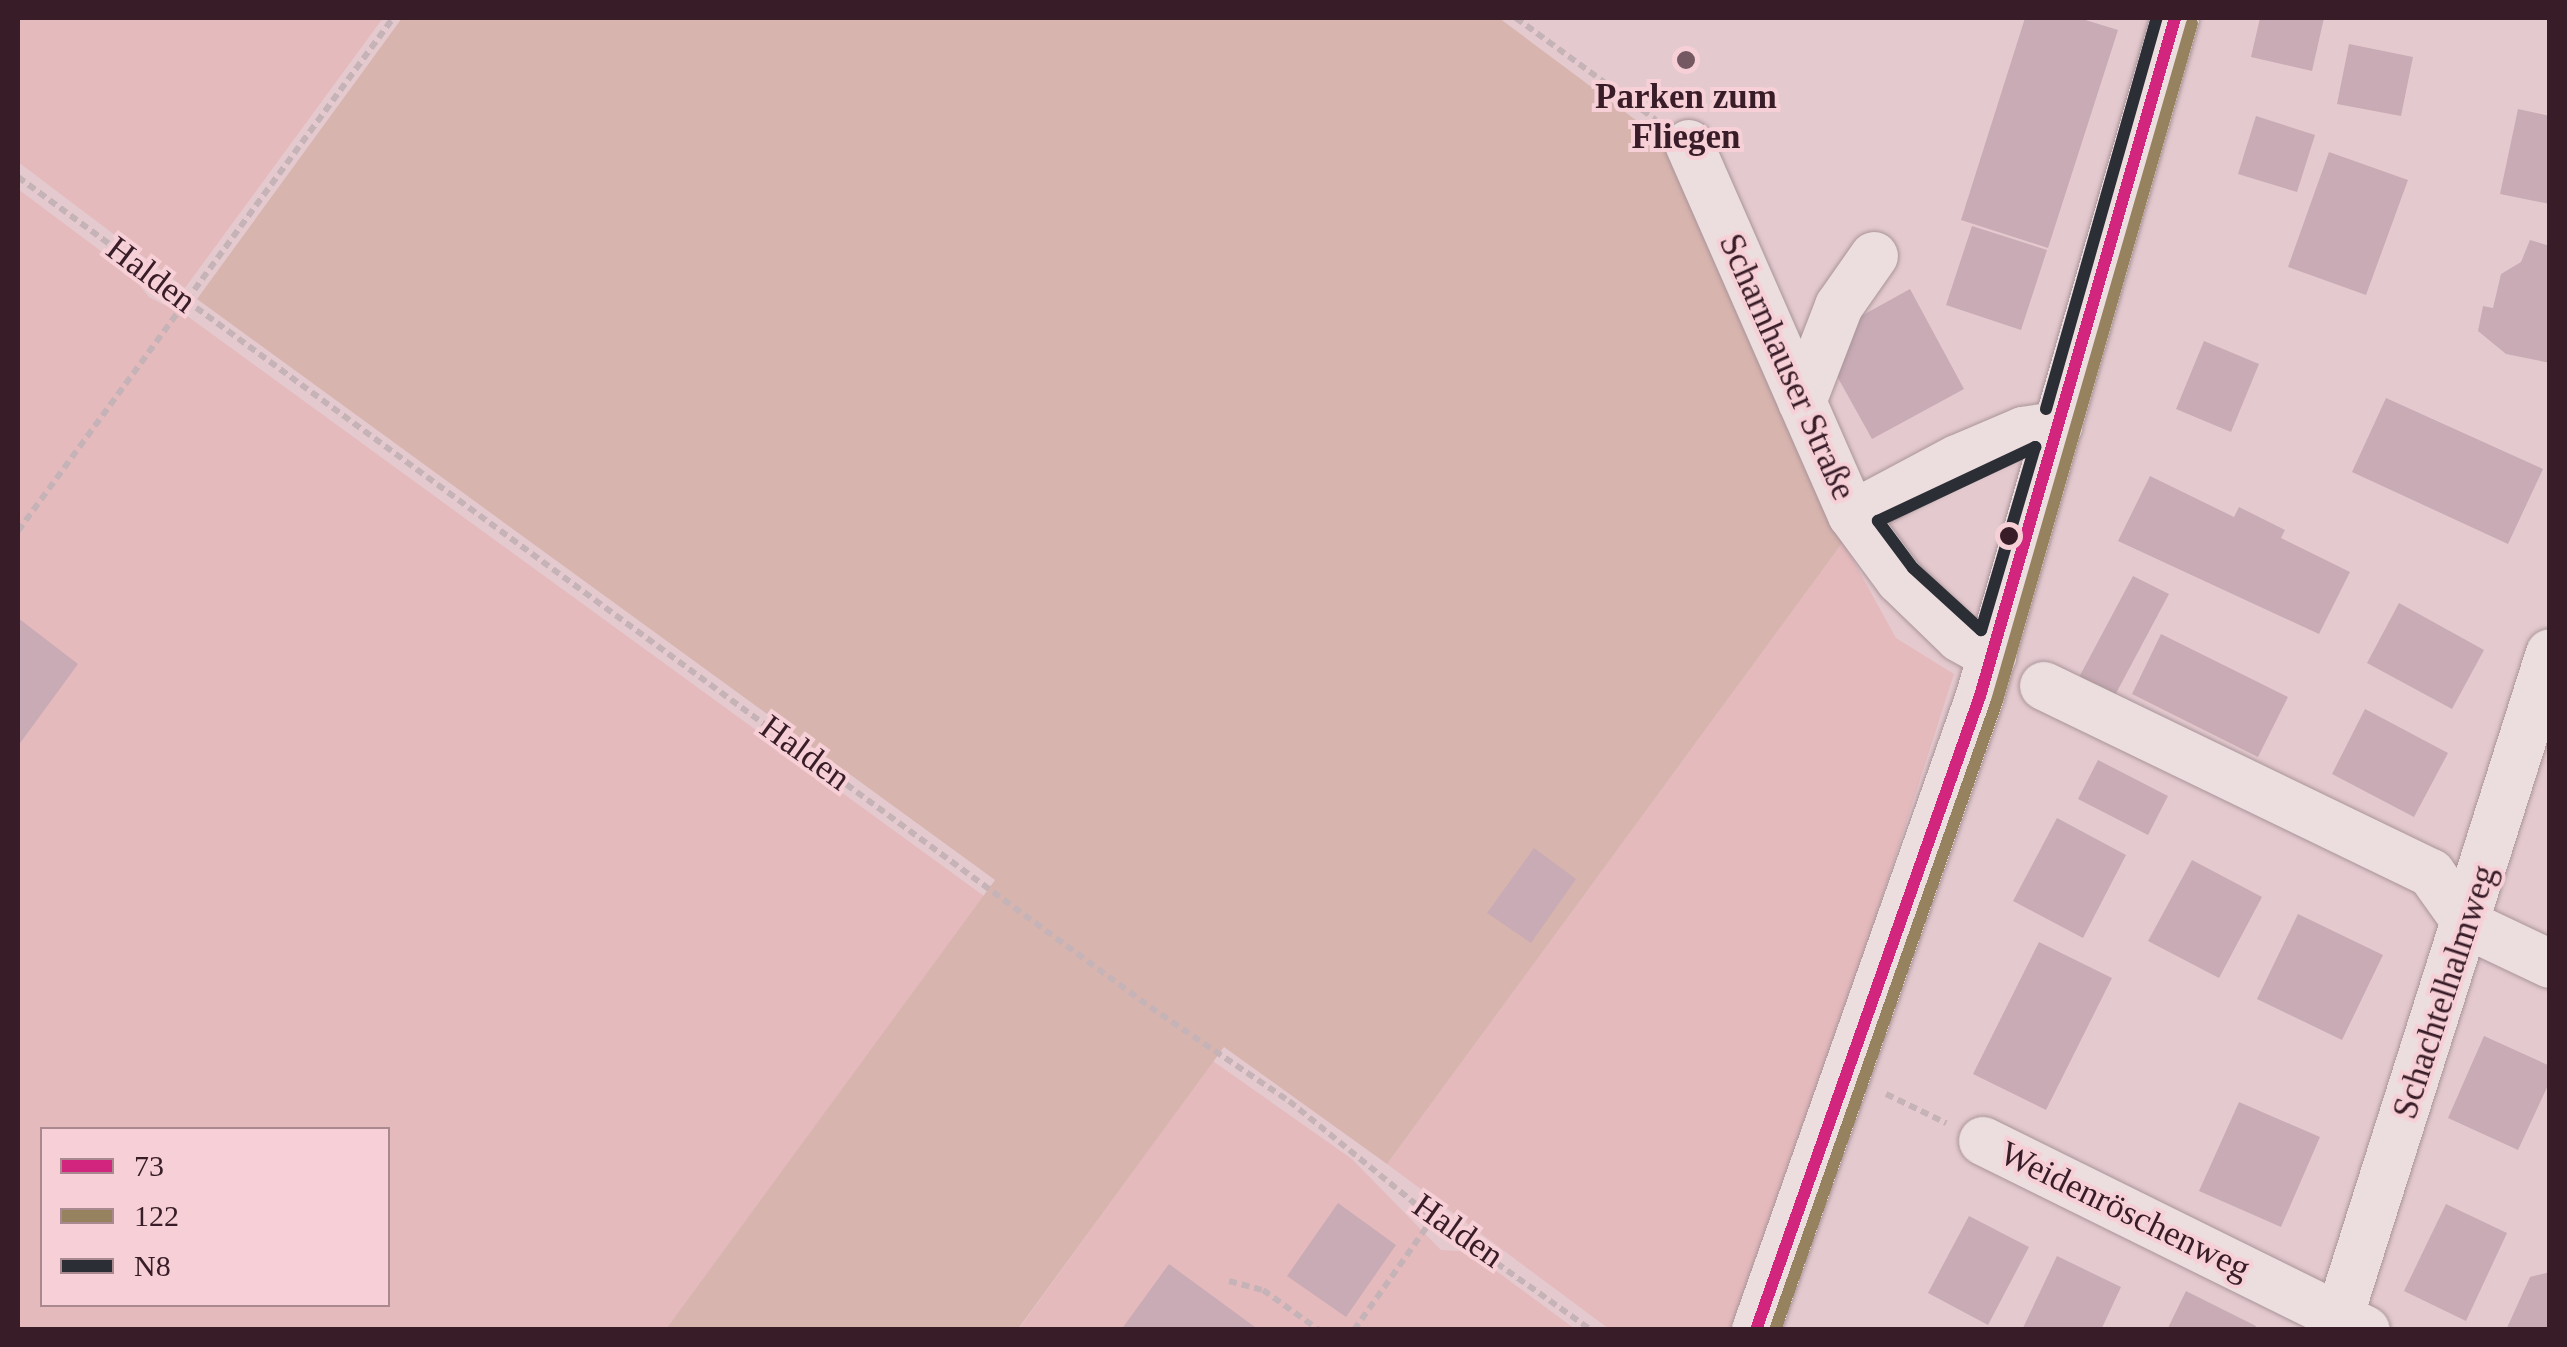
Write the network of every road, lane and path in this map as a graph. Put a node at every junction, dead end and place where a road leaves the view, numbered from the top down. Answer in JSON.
{"nodes":[{"id":1,"x":393,"y":18,"type":"edge"},
{"id":2,"x":1516,"y":18,"type":"edge"},
{"id":3,"x":2175,"y":18,"type":"edge"},
{"id":4,"x":1689,"y":144,"type":"joint"},
{"id":5,"x":18,"y":178,"type":"edge"},
{"id":6,"x":1874,"y":256,"type":"dead end"},
{"id":7,"x":185,"y":302,"type":"junction"},
{"id":8,"x":1802,"y":402,"type":"junction"},
{"id":9,"x":2058,"y":425,"type":"junction"},
{"id":10,"x":1852,"y":516,"type":"junction"},
{"id":11,"x":18,"y":530,"type":"edge"},
{"id":12,"x":2550,"y":653,"type":"edge"},
{"id":13,"x":1992,"y":656,"type":"junction"},
{"id":14,"x":2044,"y":686,"type":"dead end"},
{"id":15,"x":2468,"y":925,"type":"junction"},
{"id":16,"x":2550,"y":964,"type":"edge"},
{"id":17,"x":1884,"y":1094,"type":"dead end"},
{"id":18,"x":1983,"y":1141,"type":"joint"},
{"id":19,"x":1433,"y":1218,"type":"junction"},
{"id":20,"x":1230,"y":1281,"type":"dead end"},
{"id":21,"x":2346,"y":1325,"type":"edge"},
{"id":22,"x":1319,"y":1330,"type":"edge"},
{"id":23,"x":1354,"y":1330,"type":"edge"},
{"id":24,"x":1591,"y":1330,"type":"edge"},
{"id":25,"x":1756,"y":1330,"type":"edge"}],
"edges":[{"from":1,"to":7,"type":"path"},
{"from":2,"to":4,"type":"path"},
{"from":3,"to":9,"type":"street"},
{"from":4,"to":8,"type":"street","name":"Scharnhauser Straße"},
{"from":5,"to":7,"type":"path","name":"Halden"},
{"from":6,"to":8,"type":"street"},
{"from":7,"to":11,"type":"path"},
{"from":7,"to":19,"type":"path","name":"Halden"},
{"from":8,"to":10,"type":"street","name":"Scharnhauser Straße"},
{"from":9,"to":10,"type":"street"},
{"from":9,"to":13,"type":"street"},
{"from":10,"to":13,"type":"street","name":"Scharnhauser Straße"},
{"from":12,"to":15,"type":"street","name":"Schachtelhalmweg"},
{"from":13,"to":25,"type":"street"},
{"from":14,"to":15,"type":"street"},
{"from":15,"to":16,"type":"street"},
{"from":15,"to":21,"type":"street","name":"Schachtelhalmweg"},
{"from":17,"to":18,"type":"path","name":"Weidenröschenweg"},
{"from":18,"to":21,"type":"street","name":"Weidenröschenweg"},
{"from":19,"to":23,"type":"path"},
{"from":19,"to":24,"type":"path","name":"Halden"},
{"from":20,"to":22,"type":"path"}]}
